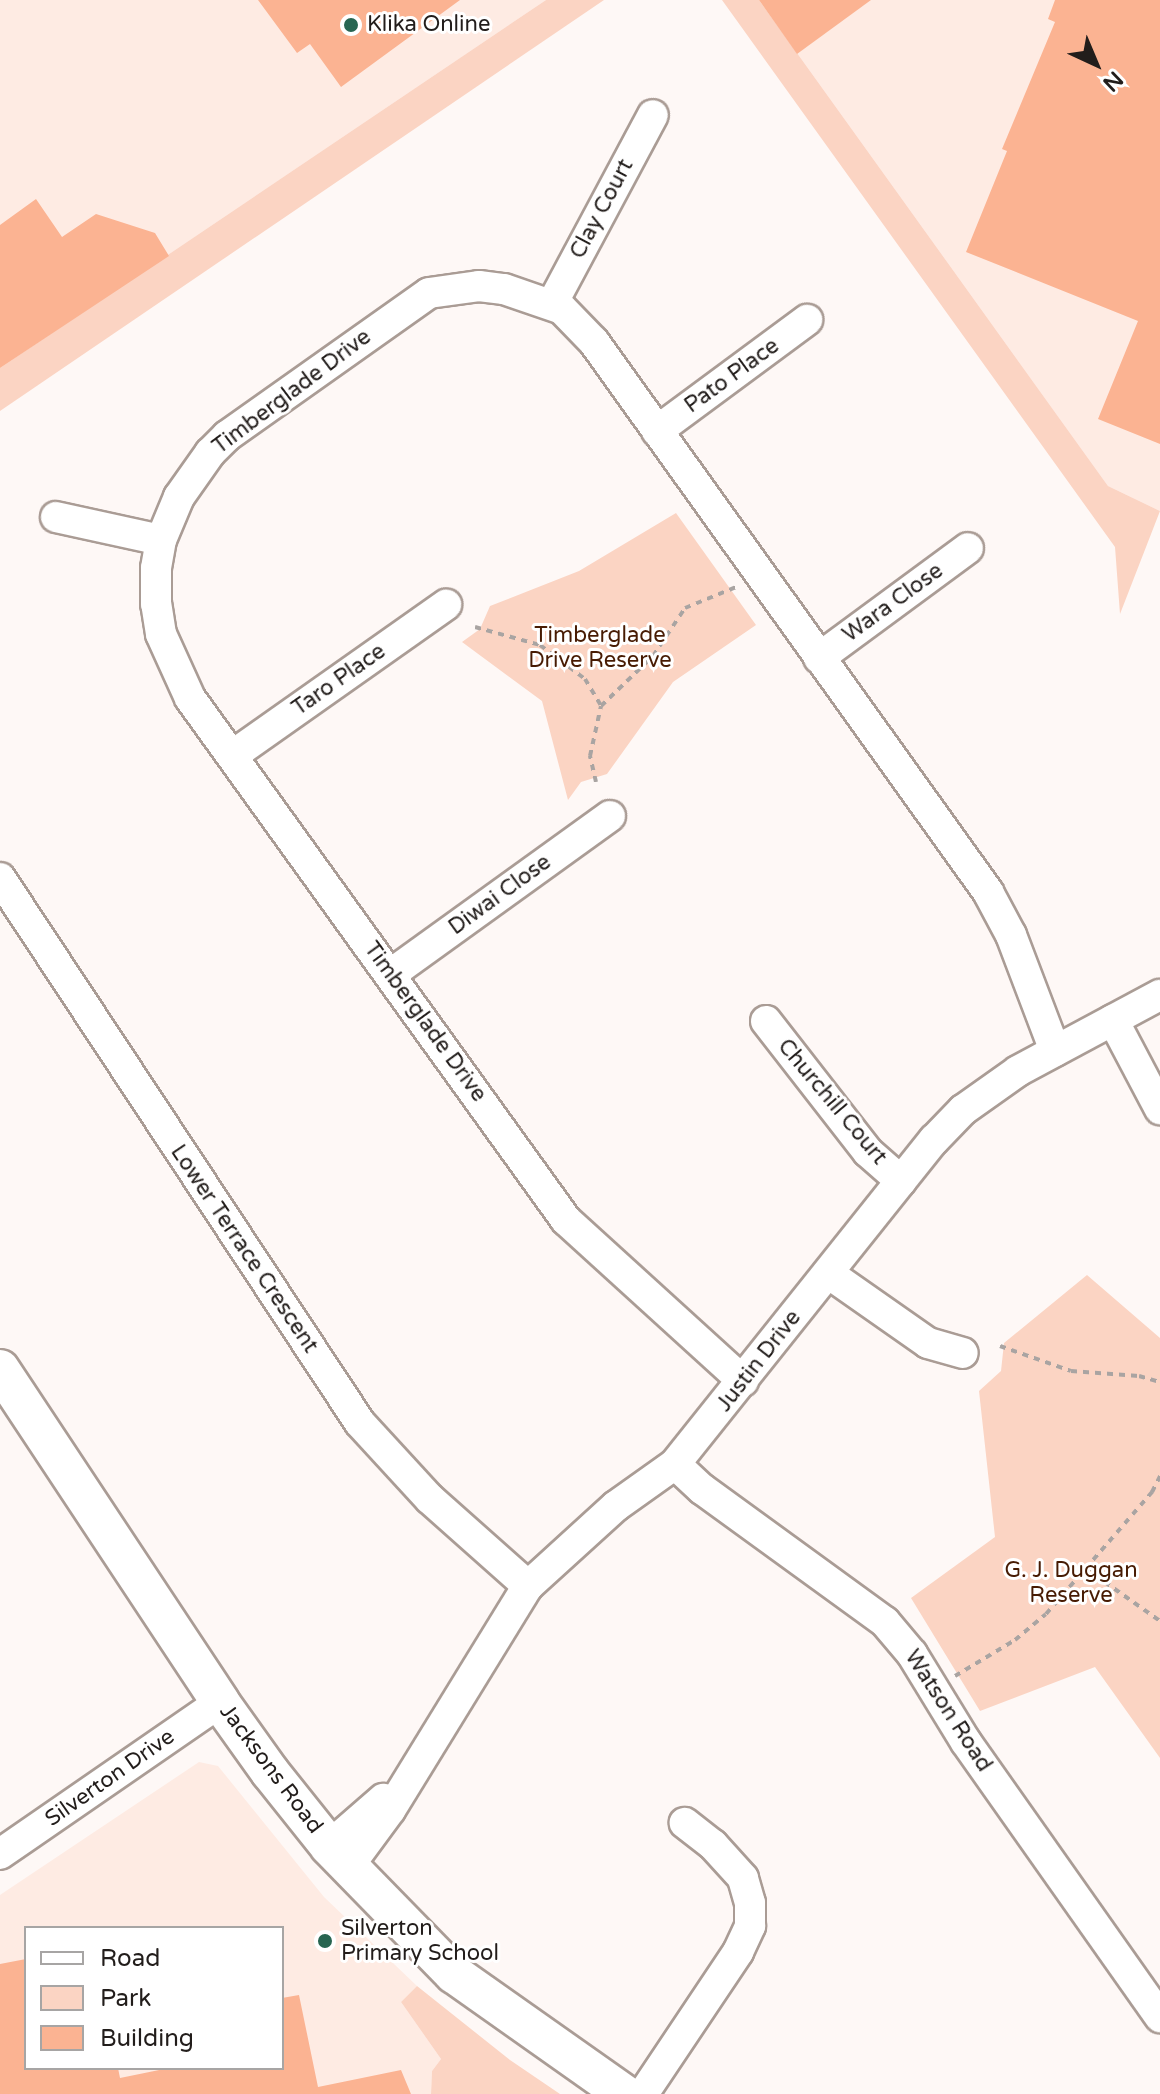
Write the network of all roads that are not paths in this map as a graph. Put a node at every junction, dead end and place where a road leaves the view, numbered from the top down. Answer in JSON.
{"nodes":[{"id":1,"x":653,"y":115,"type":"dead end"},
{"id":2,"x":552,"y":304,"type":"junction"},
{"id":3,"x":807,"y":320,"type":"dead end"},
{"id":4,"x":657,"y":431,"type":"junction"},
{"id":5,"x":56,"y":517,"type":"dead end"},
{"id":6,"x":161,"y":540,"type":"junction"},
{"id":7,"x":968,"y":548,"type":"dead end"},
{"id":8,"x":446,"y":605,"type":"dead end"},
{"id":9,"x":819,"y":658,"type":"junction"},
{"id":10,"x":233,"y":755,"type":"junction"},
{"id":11,"x":610,"y":816,"type":"dead end"},
{"id":12,"x":0,"y":878,"type":"edge"},
{"id":13,"x":391,"y":974,"type":"junction"},
{"id":14,"x":1160,"y":995,"type":"edge"},
{"id":15,"x":1113,"y":1020,"type":"junction"},
{"id":16,"x":766,"y":1021,"type":"dead end"},
{"id":17,"x":1055,"y":1051,"type":"junction"},
{"id":18,"x":1160,"y":1109,"type":"edge"},
{"id":19,"x":901,"y":1181,"type":"junction"},
{"id":20,"x":828,"y":1273,"type":"junction"},
{"id":21,"x":963,"y":1353,"type":"dead end"},
{"id":22,"x":0,"y":1369,"type":"edge"},
{"id":23,"x":743,"y":1381,"type":"junction"},
{"id":24,"x":675,"y":1464,"type":"junction"},
{"id":25,"x":528,"y":1586,"type":"junction"},
{"id":26,"x":220,"y":1702,"type":"junction"},
{"id":27,"x":685,"y":1823,"type":"dead end"},
{"id":28,"x":0,"y":1854,"type":"edge"},
{"id":29,"x":339,"y":1856,"type":"junction"},
{"id":30,"x":1160,"y":2017,"type":"edge"},
{"id":31,"x":624,"y":2094,"type":"edge"},
{"id":32,"x":643,"y":2094,"type":"edge"}],
"edges":[{"from":1,"to":2,"type":"street","name":"Clay Court"},
{"from":2,"to":4,"type":"street","name":"Timberglade Drive"},
{"from":2,"to":6,"type":"street","name":"Timberglade Drive"},
{"from":3,"to":4,"type":"street","name":"Pato Place"},
{"from":4,"to":9,"type":"street","name":"Timberglade Drive"},
{"from":5,"to":6,"type":"street"},
{"from":6,"to":10,"type":"street","name":"Timberglade Drive"},
{"from":7,"to":9,"type":"street","name":"Wara Close"},
{"from":8,"to":10,"type":"street","name":"Taro Place"},
{"from":9,"to":17,"type":"street","name":"Timberglade Drive"},
{"from":10,"to":13,"type":"street","name":"Timberglade Drive"},
{"from":11,"to":13,"type":"street","name":"Diwai Close"},
{"from":12,"to":25,"type":"street","name":"Lower Terrace Crescent"},
{"from":13,"to":23,"type":"street","name":"Timberglade Drive"},
{"from":14,"to":15,"type":"street","name":"Justin Drive"},
{"from":15,"to":17,"type":"street","name":"Justin Drive"},
{"from":15,"to":18,"type":"street"},
{"from":16,"to":19,"type":"street","name":"Churchill Court"},
{"from":17,"to":19,"type":"street","name":"Justin Drive"},
{"from":19,"to":20,"type":"street","name":"Justin Drive"},
{"from":20,"to":21,"type":"street"},
{"from":20,"to":23,"type":"street","name":"Justin Drive"},
{"from":22,"to":26,"type":"main road","name":"Jacksons Road"},
{"from":23,"to":24,"type":"street","name":"Justin Drive"},
{"from":24,"to":25,"type":"street","name":"Justin Drive"},
{"from":24,"to":30,"type":"street","name":"Watson Road"},
{"from":25,"to":29,"type":"street","name":"Justin Drive"},
{"from":26,"to":28,"type":"street","name":"Silverton Drive"},
{"from":26,"to":29,"type":"main road","name":"Jacksons Road"},
{"from":27,"to":32,"type":"street"},
{"from":29,"to":31,"type":"main road","name":"Jacksons Road"}]}
